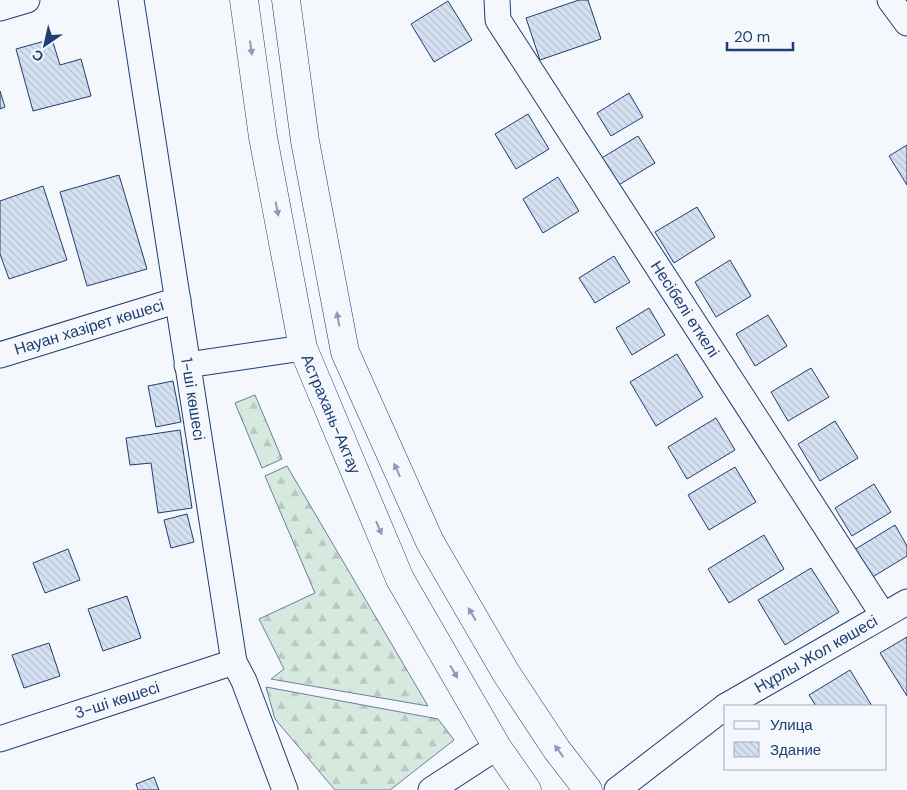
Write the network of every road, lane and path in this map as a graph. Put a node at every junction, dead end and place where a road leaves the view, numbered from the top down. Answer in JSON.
{"nodes":[{"id":1,"x":27,"y":0,"type":"edge"},
{"id":2,"x":131,"y":0,"type":"edge"},
{"id":3,"x":244,"y":0,"type":"edge"},
{"id":4,"x":286,"y":0,"type":"edge"},
{"id":5,"x":497,"y":0,"type":"edge"},
{"id":6,"x":890,"y":0,"type":"edge"},
{"id":7,"x":0,"y":8,"type":"edge"},
{"id":8,"x":907,"y":23,"type":"edge"},
{"id":9,"x":178,"y":300,"type":"junction"},
{"id":10,"x":303,"y":348,"type":"junction"},
{"id":11,"x":0,"y":355,"type":"edge"},
{"id":12,"x":187,"y":365,"type":"junction"},
{"id":13,"x":907,"y":602,"type":"edge"},
{"id":14,"x":883,"y":615,"type":"junction"},
{"id":15,"x":234,"y":662,"type":"junction"},
{"id":16,"x":728,"y":705,"type":"edge"},
{"id":17,"x":724,"y":707,"type":"edge"},
{"id":18,"x":0,"y":738,"type":"edge"},
{"id":19,"x":497,"y":747,"type":"junction"},
{"id":20,"x":285,"y":790,"type":"edge"},
{"id":21,"x":431,"y":790,"type":"edge"},
{"id":22,"x":527,"y":790,"type":"edge"},
{"id":23,"x":588,"y":790,"type":"edge"},
{"id":24,"x":617,"y":790,"type":"edge"}],
"edges":[{"from":1,"to":7,"type":"street"},
{"from":2,"to":9,"type":"street","name":"1-шi көшесі"},
{"from":3,"to":10,"type":"highway","name":"Астрахань-Актау","one_way":true},
{"from":23,"to":4,"type":"highway","one_way":true},
{"from":5,"to":14,"type":"street","name":"Несібелі өткелі"},
{"from":6,"to":8,"type":"street"},
{"from":9,"to":11,"type":"street","name":"Науан хазірет көшесі"},
{"from":9,"to":12,"type":"street","name":"1-шi көшесі"},
{"from":10,"to":12,"type":"street"},
{"from":10,"to":19,"type":"highway","name":"Астрахань-Актау","one_way":true},
{"from":12,"to":15,"type":"street","name":"1-шi көшесі"},
{"from":13,"to":14,"type":"street","name":"Нұрлы Жол көшесі"},
{"from":14,"to":16,"type":"street","name":"Нұрлы Жол көшесі"},
{"from":15,"to":18,"type":"street","name":"3-шi көшесі"},
{"from":15,"to":20,"type":"street","name":"1-шi көшесі"},
{"from":17,"to":24,"type":"street","name":"Нұрлы Жол көшесі"},
{"from":19,"to":21,"type":"street"},
{"from":19,"to":22,"type":"highway","name":"Астрахань-Актау"}]}
